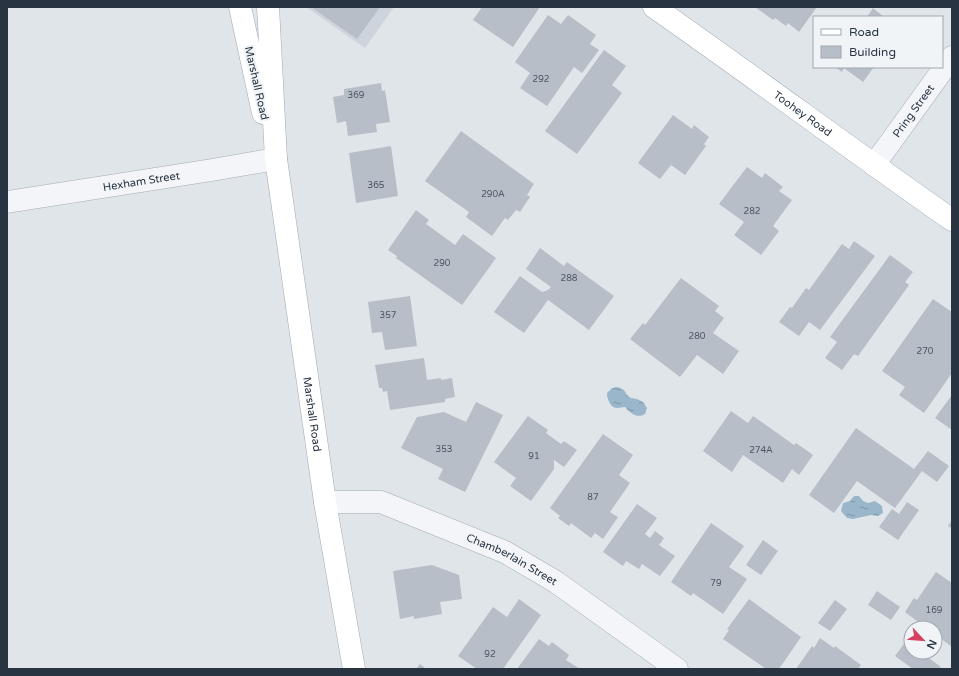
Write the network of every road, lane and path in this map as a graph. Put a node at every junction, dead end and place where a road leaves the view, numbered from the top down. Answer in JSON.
{"nodes":[{"id":1,"x":240,"y":7,"type":"edge"},
{"id":2,"x":268,"y":7,"type":"edge"},
{"id":3,"x":654,"y":7,"type":"edge"},
{"id":4,"x":952,"y":57,"type":"edge"},
{"id":5,"x":276,"y":159,"type":"junction"},
{"id":6,"x":874,"y":165,"type":"junction"},
{"id":7,"x":7,"y":202,"type":"edge"},
{"id":8,"x":952,"y":220,"type":"edge"},
{"id":9,"x":325,"y":502,"type":"junction"},
{"id":10,"x":354,"y":669,"type":"edge"},
{"id":11,"x":678,"y":669,"type":"edge"}],
"edges":[{"from":1,"to":5,"type":"main road","name":"Marshall Road"},
{"from":2,"to":5,"type":"main road","name":"Marshall Road"},
{"from":3,"to":6,"type":"main road","name":"Toohey Road"},
{"from":4,"to":6,"type":"street","name":"Pring Street"},
{"from":5,"to":7,"type":"street","name":"Hexham Street"},
{"from":5,"to":9,"type":"main road","name":"Marshall Road"},
{"from":6,"to":8,"type":"main road","name":"Toohey Road"},
{"from":9,"to":10,"type":"main road","name":"Marshall Road"},
{"from":9,"to":11,"type":"street","name":"Chamberlain Street"}]}
